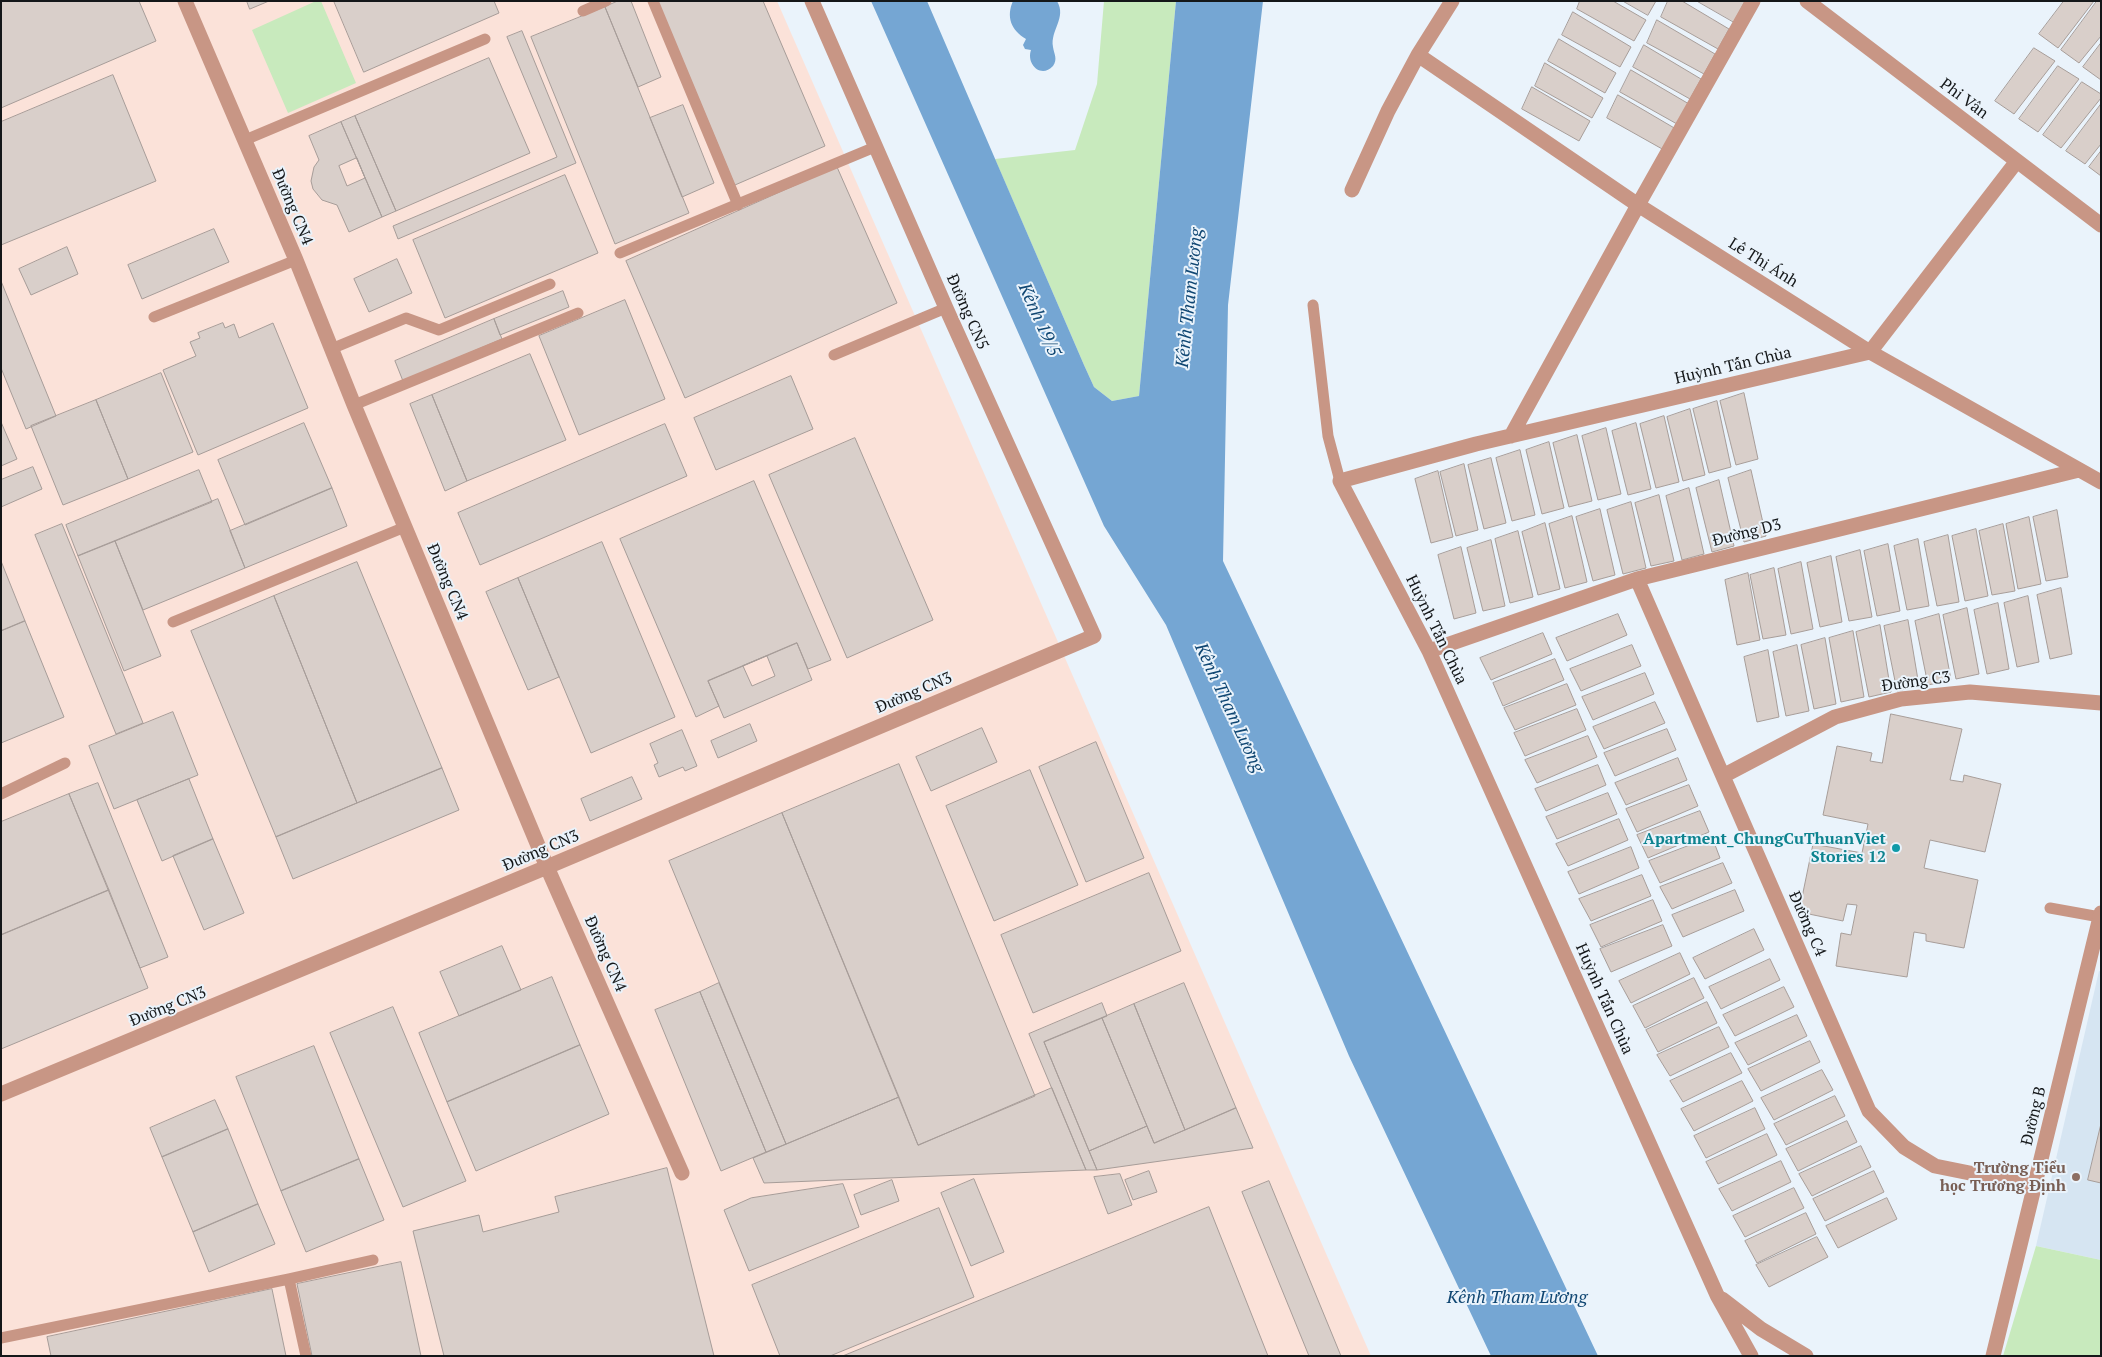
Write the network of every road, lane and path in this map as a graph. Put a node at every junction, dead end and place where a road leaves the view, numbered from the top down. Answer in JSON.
{"nodes":[{"id":1,"x":185,"y":1,"type":"edge"},
{"id":2,"x":606,"y":1,"type":"edge"},
{"id":3,"x":653,"y":1,"type":"edge"},
{"id":4,"x":812,"y":1,"type":"edge"},
{"id":5,"x":1452,"y":1,"type":"edge"},
{"id":6,"x":1753,"y":1,"type":"edge"},
{"id":7,"x":1807,"y":1,"type":"edge"},
{"id":8,"x":583,"y":11,"type":"dead end"},
{"id":9,"x":485,"y":38,"type":"dead end"},
{"id":10,"x":1418,"y":55,"type":"junction"},
{"id":11,"x":245,"y":140,"type":"junction"},
{"id":12,"x":875,"y":147,"type":"junction"},
{"id":13,"x":2017,"y":161,"type":"junction"},
{"id":14,"x":1352,"y":190,"type":"dead end"},
{"id":15,"x":738,"y":205,"type":"junction"},
{"id":16,"x":1638,"y":205,"type":"junction"},
{"id":17,"x":2101,"y":226,"type":"edge"},
{"id":18,"x":620,"y":253,"type":"dead end"},
{"id":19,"x":296,"y":260,"type":"junction"},
{"id":20,"x":550,"y":284,"type":"dead end"},
{"id":21,"x":1313,"y":305,"type":"dead end"},
{"id":22,"x":946,"y":308,"type":"junction"},
{"id":23,"x":578,"y":313,"type":"dead end"},
{"id":24,"x":154,"y":317,"type":"dead end"},
{"id":25,"x":332,"y":349,"type":"junction"},
{"id":26,"x":1870,"y":352,"type":"junction"},
{"id":27,"x":834,"y":355,"type":"dead end"},
{"id":28,"x":354,"y":406,"type":"junction"},
{"id":29,"x":1511,"y":436,"type":"junction"},
{"id":30,"x":2078,"y":470,"type":"junction"},
{"id":31,"x":1340,"y":480,"type":"junction"},
{"id":32,"x":2101,"y":482,"type":"edge"},
{"id":33,"x":405,"y":527,"type":"junction"},
{"id":34,"x":1637,"y":579,"type":"junction"},
{"id":35,"x":173,"y":622,"type":"dead end"},
{"id":36,"x":1094,"y":636,"type":"joint"},
{"id":37,"x":1429,"y":651,"type":"junction"},
{"id":38,"x":2101,"y":703,"type":"edge"},
{"id":39,"x":65,"y":763,"type":"dead end"},
{"id":40,"x":1723,"y":776,"type":"junction"},
{"id":41,"x":1,"y":794,"type":"edge"},
{"id":42,"x":548,"y":867,"type":"junction"},
{"id":43,"x":2050,"y":908,"type":"dead end"},
{"id":44,"x":2100,"y":915,"type":"edge"},
{"id":45,"x":2096,"y":950,"type":"edge"},
{"id":46,"x":1,"y":1094,"type":"edge"},
{"id":47,"x":682,"y":1173,"type":"dead end"},
{"id":48,"x":2034,"y":1186,"type":"junction"},
{"id":49,"x":373,"y":1260,"type":"dead end"},
{"id":50,"x":289,"y":1279,"type":"junction"},
{"id":51,"x":1717,"y":1295,"type":"junction"},
{"id":52,"x":1,"y":1338,"type":"edge"},
{"id":53,"x":306,"y":1356,"type":"edge"},
{"id":54,"x":1751,"y":1356,"type":"edge"},
{"id":55,"x":1806,"y":1356,"type":"edge"},
{"id":56,"x":1993,"y":1356,"type":"edge"}],
"edges":[{"from":1,"to":11,"type":"street","name":"Đường CN4"},
{"from":2,"to":8,"type":"lane"},
{"from":3,"to":15,"type":"lane"},
{"from":4,"to":12,"type":"street","name":"Đường CN5"},
{"from":5,"to":10,"type":"street"},
{"from":6,"to":16,"type":"street"},
{"from":7,"to":13,"type":"street","name":"Phi Vân"},
{"from":9,"to":11,"type":"lane"},
{"from":10,"to":14,"type":"street"},
{"from":10,"to":16,"type":"street","name":"Lê Thị Ánh"},
{"from":11,"to":19,"type":"street","name":"Đường CN4"},
{"from":12,"to":15,"type":"lane"},
{"from":12,"to":22,"type":"street","name":"Đường CN5"},
{"from":13,"to":17,"type":"street","name":"Phi Vân"},
{"from":13,"to":26,"type":"street"},
{"from":15,"to":18,"type":"lane"},
{"from":16,"to":26,"type":"street","name":"Lê Thị Ánh"},
{"from":16,"to":29,"type":"street"},
{"from":19,"to":24,"type":"lane"},
{"from":19,"to":25,"type":"street","name":"Đường CN4"},
{"from":20,"to":25,"type":"lane"},
{"from":21,"to":31,"type":"lane"},
{"from":22,"to":27,"type":"lane"},
{"from":22,"to":36,"type":"street","name":"Đường CN5"},
{"from":23,"to":28,"type":"lane"},
{"from":25,"to":28,"type":"street","name":"Đường CN4"},
{"from":26,"to":29,"type":"street","name":"Huỳnh Tấn Chùa"},
{"from":26,"to":30,"type":"street","name":"Lê Thị Ánh"},
{"from":28,"to":33,"type":"street","name":"Đường CN4"},
{"from":29,"to":31,"type":"street","name":"Huỳnh Tấn Chùa"},
{"from":30,"to":32,"type":"street","name":"Lê Thị Ánh"},
{"from":30,"to":34,"type":"street","name":"Đường D3"},
{"from":31,"to":37,"type":"street","name":"Huỳnh Tấn Chùa"},
{"from":33,"to":35,"type":"lane"},
{"from":33,"to":42,"type":"street","name":"Đường CN4"},
{"from":34,"to":37,"type":"street","name":"Đường D3"},
{"from":34,"to":40,"type":"street","name":"Đường C4"},
{"from":36,"to":42,"type":"street","name":"Đường CN3"},
{"from":37,"to":51,"type":"street","name":"Huỳnh Tấn Chùa"},
{"from":38,"to":40,"type":"street","name":"Đường C3"},
{"from":39,"to":41,"type":"lane"},
{"from":40,"to":48,"type":"street","name":"Đường C4"},
{"from":42,"to":46,"type":"street","name":"Đường CN3"},
{"from":42,"to":47,"type":"street","name":"Đường CN4"},
{"from":43,"to":44,"type":"lane"},
{"from":44,"to":45,"type":"street","name":"Đường B"},
{"from":45,"to":48,"type":"street","name":"Đường B"},
{"from":48,"to":56,"type":"street","name":"Đường B"},
{"from":49,"to":50,"type":"lane"},
{"from":50,"to":52,"type":"lane"},
{"from":50,"to":53,"type":"lane"},
{"from":51,"to":54,"type":"street","name":"Huỳnh Tấn Chùa"},
{"from":51,"to":55,"type":"street","name":"Huỳnh Tấn Chùa"}]}
